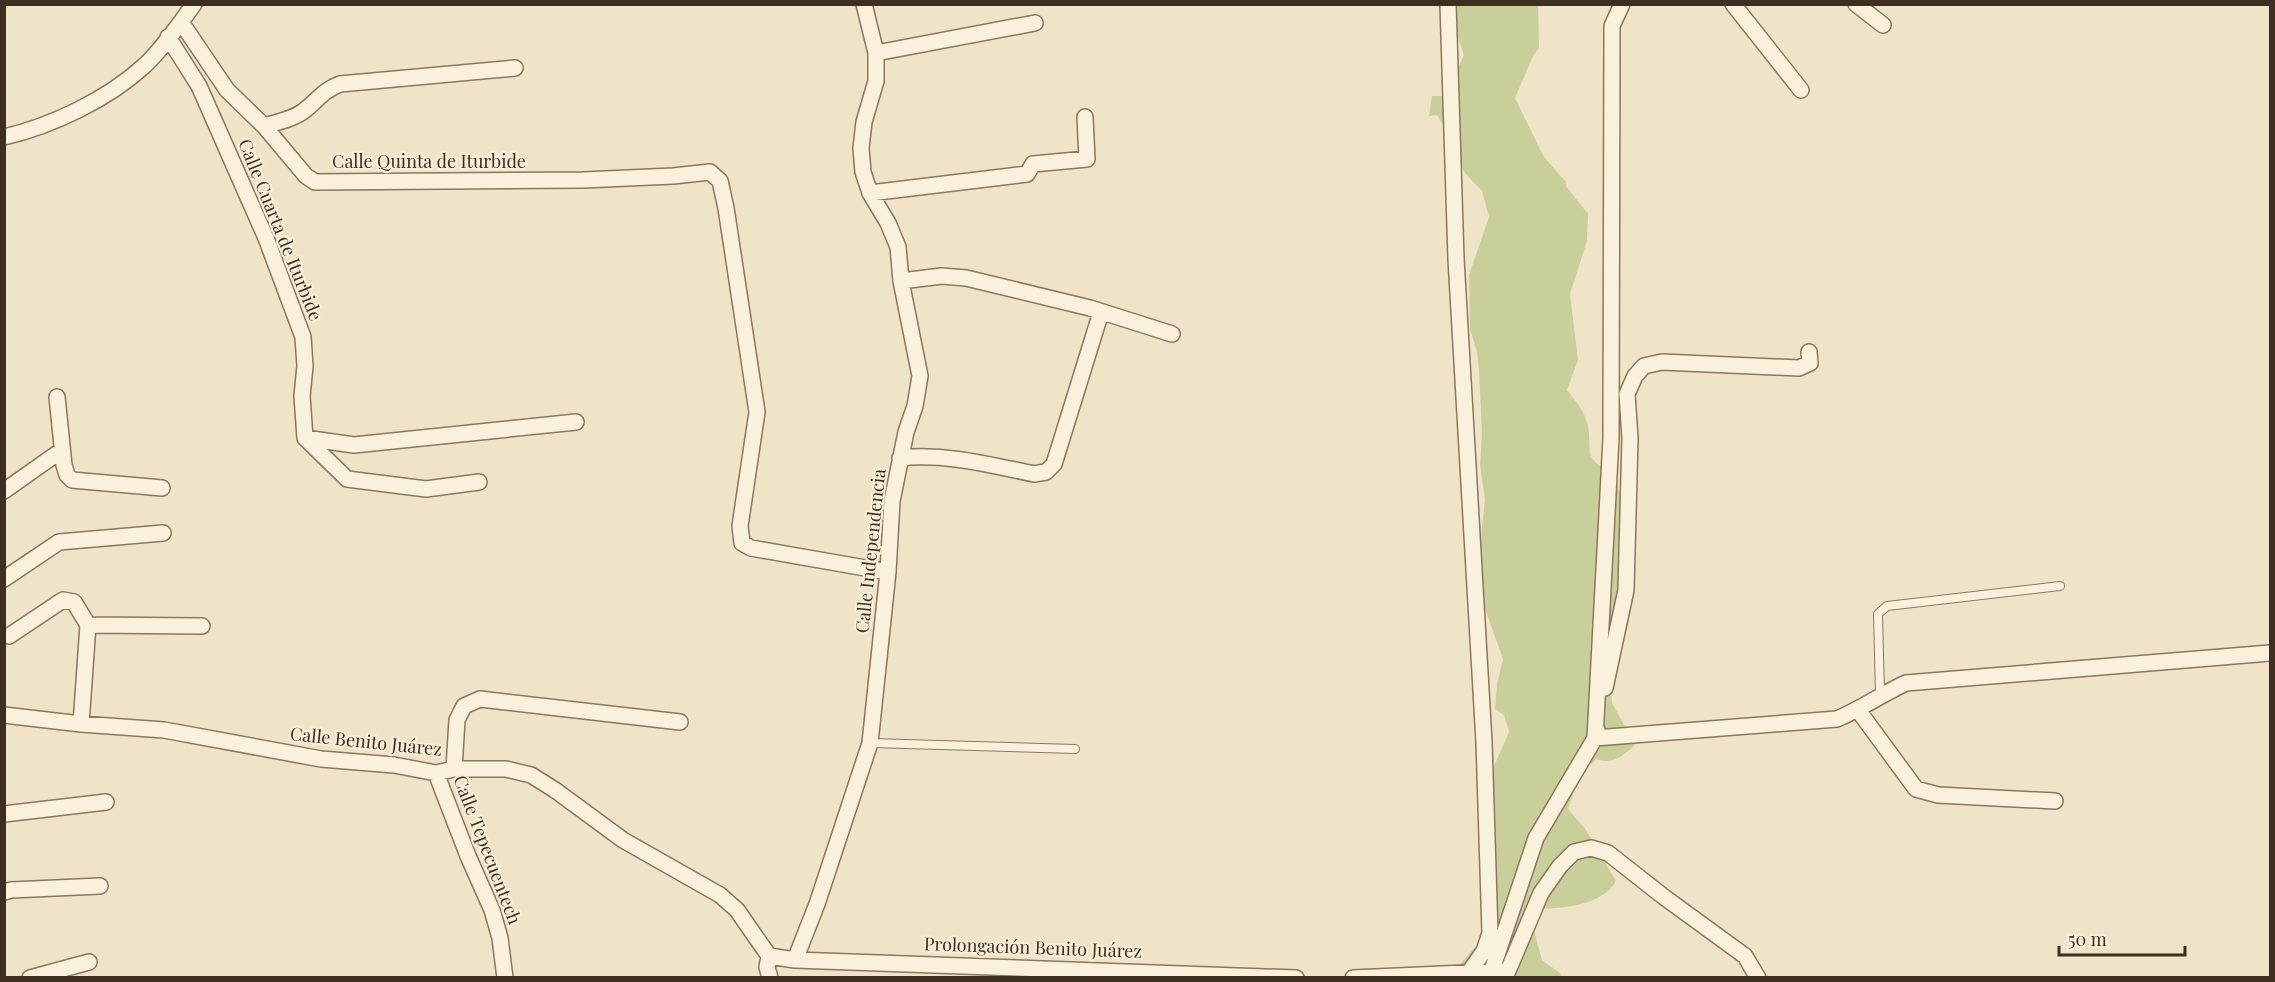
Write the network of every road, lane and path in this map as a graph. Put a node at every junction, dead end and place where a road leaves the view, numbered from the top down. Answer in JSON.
{"nodes":[{"id":1,"x":194,"y":4,"type":"edge"},
{"id":2,"x":864,"y":4,"type":"edge"},
{"id":3,"x":1448,"y":4,"type":"edge"},
{"id":4,"x":1622,"y":4,"type":"edge"},
{"id":5,"x":1733,"y":4,"type":"edge"},
{"id":6,"x":1856,"y":4,"type":"edge"},
{"id":7,"x":181,"y":21,"type":"junction"},
{"id":8,"x":1035,"y":23,"type":"dead end"},
{"id":9,"x":1883,"y":25,"type":"dead end"},
{"id":10,"x":168,"y":37,"type":"junction"},
{"id":11,"x":876,"y":53,"type":"junction"},
{"id":12,"x":515,"y":68,"type":"dead end"},
{"id":13,"x":1802,"y":90,"type":"dead end"},
{"id":14,"x":1084,"y":117,"type":"dead end"},
{"id":15,"x":264,"y":126,"type":"junction"},
{"id":16,"x":4,"y":137,"type":"edge"},
{"id":17,"x":870,"y":193,"type":"junction"},
{"id":18,"x":902,"y":281,"type":"junction"},
{"id":19,"x":1101,"y":312,"type":"junction"},
{"id":20,"x":1172,"y":334,"type":"dead end"},
{"id":21,"x":1809,"y":352,"type":"dead end"},
{"id":22,"x":57,"y":397,"type":"dead end"},
{"id":23,"x":576,"y":422,"type":"dead end"},
{"id":24,"x":305,"y":438,"type":"junction"},
{"id":25,"x":62,"y":450,"type":"junction"},
{"id":26,"x":900,"y":458,"type":"junction"},
{"id":27,"x":479,"y":482,"type":"dead end"},
{"id":28,"x":162,"y":488,"type":"dead end"},
{"id":29,"x":4,"y":491,"type":"edge"},
{"id":30,"x":163,"y":533,"type":"dead end"},
{"id":31,"x":888,"y":572,"type":"junction"},
{"id":32,"x":4,"y":579,"type":"edge"},
{"id":33,"x":2060,"y":586,"type":"dead end"},
{"id":34,"x":88,"y":625,"type":"junction"},
{"id":35,"x":202,"y":626,"type":"dead end"},
{"id":36,"x":9,"y":636,"type":"dead end"},
{"id":37,"x":2271,"y":653,"type":"edge"},
{"id":38,"x":1880,"y":695,"type":"junction"},
{"id":39,"x":1858,"y":710,"type":"junction"},
{"id":40,"x":4,"y":715,"type":"edge"},
{"id":41,"x":681,"y":722,"type":"dead end"},
{"id":42,"x":81,"y":724,"type":"junction"},
{"id":43,"x":1595,"y":738,"type":"junction"},
{"id":44,"x":870,"y":743,"type":"junction"},
{"id":45,"x":1075,"y":749,"type":"dead end"},
{"id":46,"x":454,"y":769,"type":"junction"},
{"id":47,"x":436,"y":773,"type":"junction"},
{"id":48,"x":2055,"y":801,"type":"dead end"},
{"id":49,"x":106,"y":802,"type":"dead end"},
{"id":50,"x":4,"y":814,"type":"edge"},
{"id":51,"x":100,"y":886,"type":"dead end"},
{"id":52,"x":4,"y":892,"type":"edge"},
{"id":53,"x":770,"y":956,"type":"junction"},
{"id":54,"x":795,"y":960,"type":"junction"},
{"id":55,"x":89,"y":962,"type":"dead end"},
{"id":56,"x":1492,"y":970,"type":"junction"},
{"id":57,"x":1470,"y":971,"type":"junction"},
{"id":58,"x":1509,"y":974,"type":"edge"},
{"id":59,"x":30,"y":978,"type":"edge"},
{"id":60,"x":505,"y":978,"type":"edge"},
{"id":61,"x":770,"y":978,"type":"edge"},
{"id":62,"x":1296,"y":978,"type":"edge"},
{"id":63,"x":1353,"y":978,"type":"edge"},
{"id":64,"x":1758,"y":978,"type":"edge"}],
"edges":[{"from":1,"to":7,"type":"street"},
{"from":2,"to":11,"type":"street","name":"Calle Independencia"},
{"from":3,"to":57,"type":"street"},
{"from":4,"to":43,"type":"street"},
{"from":5,"to":13,"type":"street"},
{"from":6,"to":9,"type":"street"},
{"from":7,"to":10,"type":"street"},
{"from":7,"to":15,"type":"street","name":"Calle Quinta de Iturbide"},
{"from":8,"to":11,"type":"street"},
{"from":10,"to":16,"type":"street"},
{"from":10,"to":24,"type":"street","name":"Calle Cuarta de Iturbide"},
{"from":11,"to":17,"type":"street","name":"Calle Independencia"},
{"from":12,"to":15,"type":"street"},
{"from":14,"to":17,"type":"street"},
{"from":15,"to":31,"type":"street","name":"Calle Quinta de Iturbide"},
{"from":17,"to":18,"type":"street","name":"Calle Independencia"},
{"from":18,"to":19,"type":"street"},
{"from":18,"to":26,"type":"street","name":"Calle Independencia"},
{"from":19,"to":20,"type":"street"},
{"from":19,"to":26,"type":"street"},
{"from":21,"to":43,"type":"street"},
{"from":22,"to":25,"type":"street"},
{"from":23,"to":24,"type":"street"},
{"from":24,"to":27,"type":"street"},
{"from":25,"to":28,"type":"street"},
{"from":25,"to":29,"type":"street"},
{"from":26,"to":31,"type":"street","name":"Calle Independencia"},
{"from":30,"to":32,"type":"street"},
{"from":31,"to":44,"type":"street","name":"Calle Independencia"},
{"from":33,"to":38,"type":"lane"},
{"from":34,"to":35,"type":"street"},
{"from":34,"to":36,"type":"street"},
{"from":34,"to":42,"type":"street"},
{"from":37,"to":38,"type":"street"},
{"from":38,"to":39,"type":"street"},
{"from":39,"to":43,"type":"street"},
{"from":39,"to":48,"type":"street"},
{"from":40,"to":42,"type":"street","name":"Calle Benito Juárez"},
{"from":41,"to":46,"type":"street"},
{"from":42,"to":47,"type":"street","name":"Calle Benito Juárez"},
{"from":43,"to":56,"type":"street"},
{"from":44,"to":45,"type":"lane"},
{"from":44,"to":54,"type":"street","name":"Calle Independencia"},
{"from":46,"to":47,"type":"street","name":"Calle Benito Juárez"},
{"from":46,"to":53,"type":"street","name":"Calle Benito Juárez"},
{"from":47,"to":60,"type":"street","name":"Calle Tepecuentech"},
{"from":49,"to":50,"type":"street"},
{"from":51,"to":52,"type":"street"},
{"from":53,"to":54,"type":"street","name":"Prolongación Benito Juárez"},
{"from":53,"to":61,"type":"street"},
{"from":54,"to":62,"type":"street","name":"Prolongación Benito Juárez"},
{"from":55,"to":59,"type":"street"},
{"from":56,"to":57,"type":"street"},
{"from":56,"to":58,"type":"street"},
{"from":57,"to":63,"type":"street"},
{"from":58,"to":64,"type":"street"}]}
